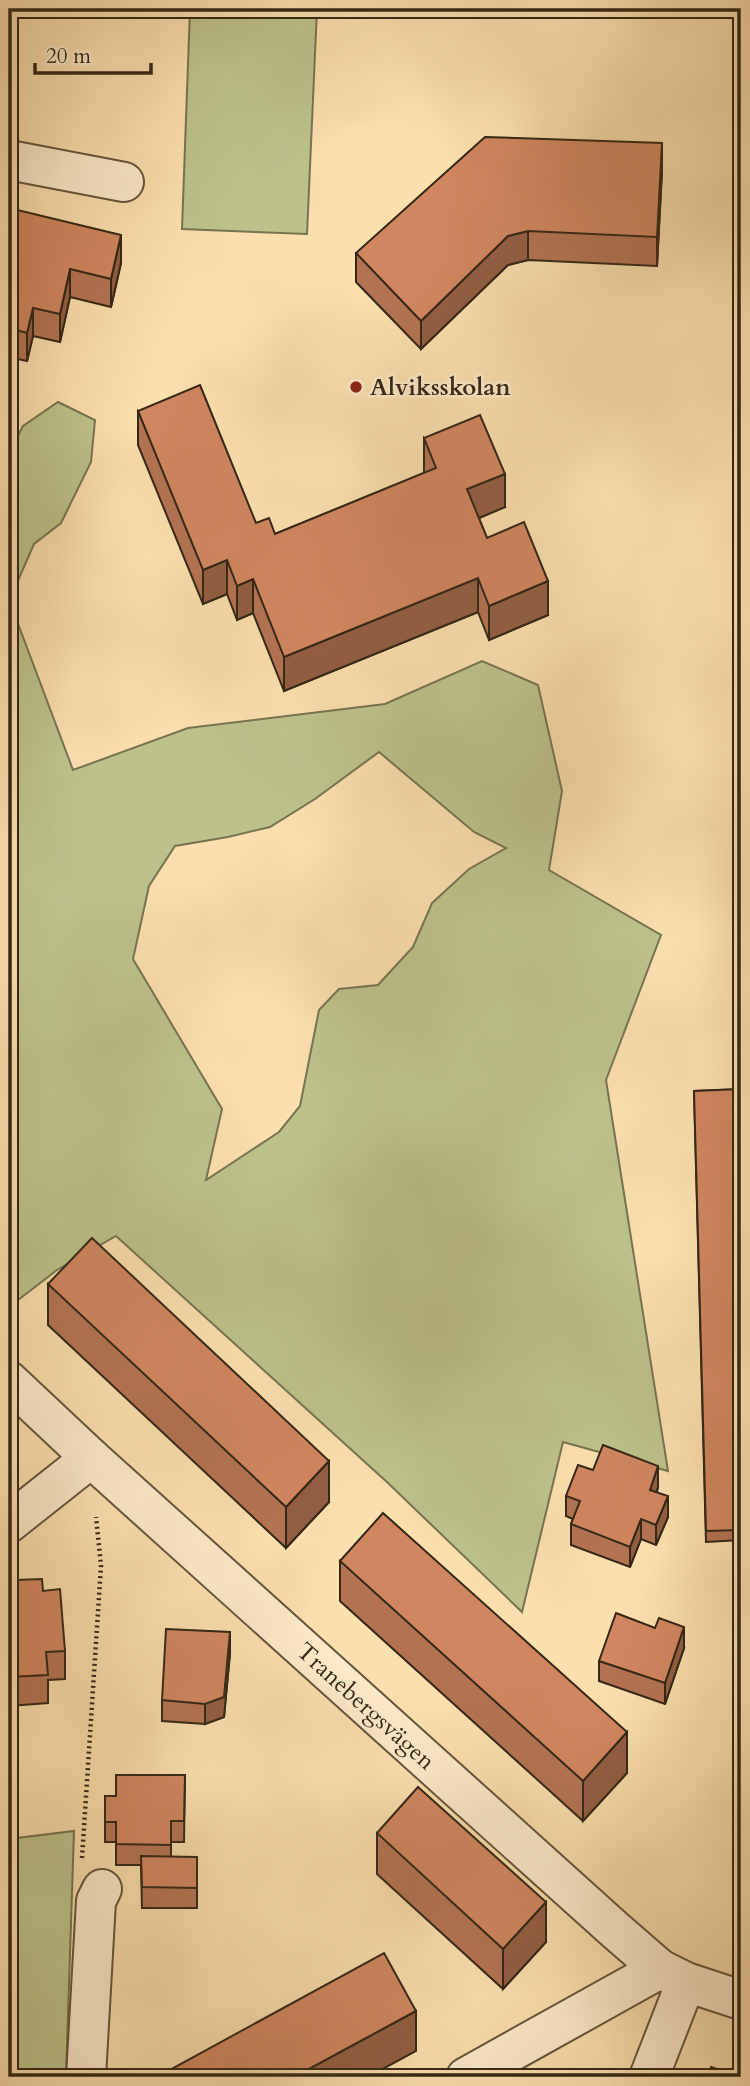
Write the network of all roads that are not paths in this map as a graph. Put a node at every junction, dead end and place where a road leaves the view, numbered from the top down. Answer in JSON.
{"nodes":[{"id":1,"x":9,"y":160,"type":"edge"},
{"id":2,"x":124,"y":182,"type":"dead end"},
{"id":3,"x":9,"y":1381,"type":"edge"},
{"id":4,"x":91,"y":1458,"type":"junction"},
{"id":5,"x":9,"y":1523,"type":"edge"},
{"id":6,"x":92,"y":1877,"type":"road end"},
{"id":7,"x":673,"y":1975,"type":"junction"},
{"id":8,"x":741,"y":2000,"type":"edge"},
{"id":9,"x":86,"y":2077,"type":"edge"},
{"id":10,"x":466,"y":2077,"type":"edge"},
{"id":11,"x":649,"y":2077,"type":"edge"}],
"edges":[{"from":1,"to":2,"type":"street"},
{"from":3,"to":4,"type":"street","name":"Tranebergsvägen"},
{"from":4,"to":5,"type":"street"},
{"from":4,"to":7,"type":"street","name":"Tranebergsvägen"},
{"from":6,"to":9,"type":"street"},
{"from":7,"to":8,"type":"street","name":"Tranebergsvägen"},
{"from":7,"to":10,"type":"street"},
{"from":7,"to":11,"type":"street"}]}
